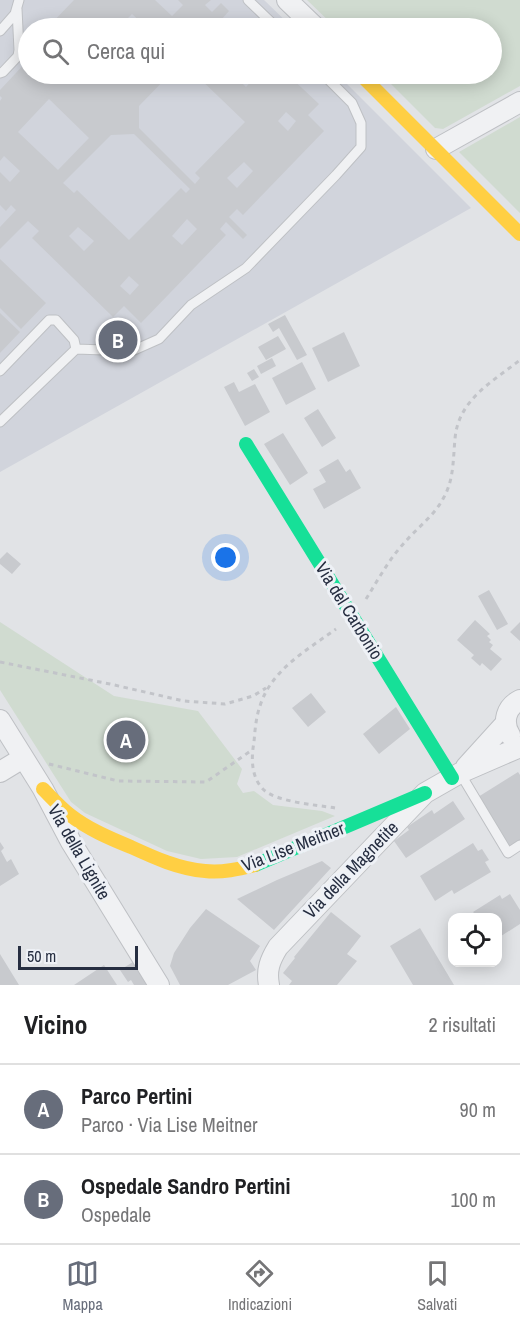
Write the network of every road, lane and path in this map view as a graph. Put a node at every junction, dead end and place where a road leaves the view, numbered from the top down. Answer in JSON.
{"nodes":[{"id":1,"x":248,"y":0,"type":"edge"},
{"id":2,"x":287,"y":0,"type":"edge"},
{"id":3,"x":18,"y":4,"type":"edge"},
{"id":4,"x":267,"y":18,"type":"edge"},
{"id":5,"x":306,"y":18,"type":"edge"},
{"id":6,"x":0,"y":31,"type":"edge"},
{"id":7,"x":18,"y":56,"type":"edge"},
{"id":8,"x":0,"y":73,"type":"edge"},
{"id":9,"x":333,"y":84,"type":"edge"},
{"id":10,"x":370,"y":84,"type":"edge"},
{"id":11,"x":520,"y":102,"type":"edge"},
{"id":12,"x":436,"y":149,"type":"junction"},
{"id":13,"x":520,"y":234,"type":"edge"},
{"id":14,"x":76,"y":349,"type":"junction"},
{"id":15,"x":0,"y":371,"type":"edge"},
{"id":16,"x":0,"y":422,"type":"edge"},
{"id":17,"x":246,"y":444,"type":"dead end"},
{"id":18,"x":0,"y":662,"type":"edge"},
{"id":19,"x":269,"y":687,"type":"dead end"},
{"id":20,"x":520,"y":700,"type":"edge"},
{"id":21,"x":0,"y":720,"type":"edge"},
{"id":22,"x":505,"y":724,"type":"junction"},
{"id":23,"x":520,"y":745,"type":"edge"},
{"id":24,"x":252,"y":750,"type":"dead end"},
{"id":25,"x":23,"y":758,"type":"junction"},
{"id":26,"x":0,"y":772,"type":"edge"},
{"id":27,"x":456,"y":775,"type":"junction"},
{"id":28,"x":43,"y":789,"type":"junction"},
{"id":29,"x":424,"y":793,"type":"junction"},
{"id":30,"x":92,"y":829,"type":"junction"},
{"id":31,"x":71,"y":842,"type":"junction"},
{"id":32,"x":520,"y":845,"type":"edge"},
{"id":33,"x":159,"y":985,"type":"edge"},
{"id":34,"x":270,"y":985,"type":"edge"}],
"edges":[{"from":1,"to":4,"type":"lane"},
{"from":2,"to":5,"type":"street"},
{"from":3,"to":6,"type":"lane"},
{"from":7,"to":8,"type":"lane"},
{"from":9,"to":14,"type":"lane"},
{"from":10,"to":12,"type":"street"},
{"from":11,"to":12,"type":"street"},
{"from":12,"to":13,"type":"street"},
{"from":14,"to":15,"type":"lane"},
{"from":14,"to":16,"type":"lane"},
{"from":17,"to":27,"type":"street","name":"Via del Carbonio"},
{"from":18,"to":19,"type":"path"},
{"from":20,"to":22,"type":"street","name":"Via della Magnetite"},
{"from":21,"to":25,"type":"street","name":"Via della Lignite"},
{"from":22,"to":23,"type":"street"},
{"from":22,"to":27,"type":"street","name":"Via della Magnetite"},
{"from":23,"to":27,"type":"street","name":"Via della Magnetite"},
{"from":24,"to":25,"type":"path"},
{"from":25,"to":26,"type":"street"},
{"from":25,"to":28,"type":"street","name":"Via della Lignite"},
{"from":27,"to":29,"type":"street","name":"Via della Magnetite"},
{"from":27,"to":32,"type":"lane"},
{"from":28,"to":30,"type":"street","name":"Via Lise Meitner"},
{"from":28,"to":31,"type":"street","name":"Via della Lignite"},
{"from":29,"to":30,"type":"street","name":"Via Lise Meitner"},
{"from":29,"to":34,"type":"street","name":"Via della Magnetite"},
{"from":30,"to":31,"type":"street"},
{"from":31,"to":33,"type":"street","name":"Via della Lignite"}]}
